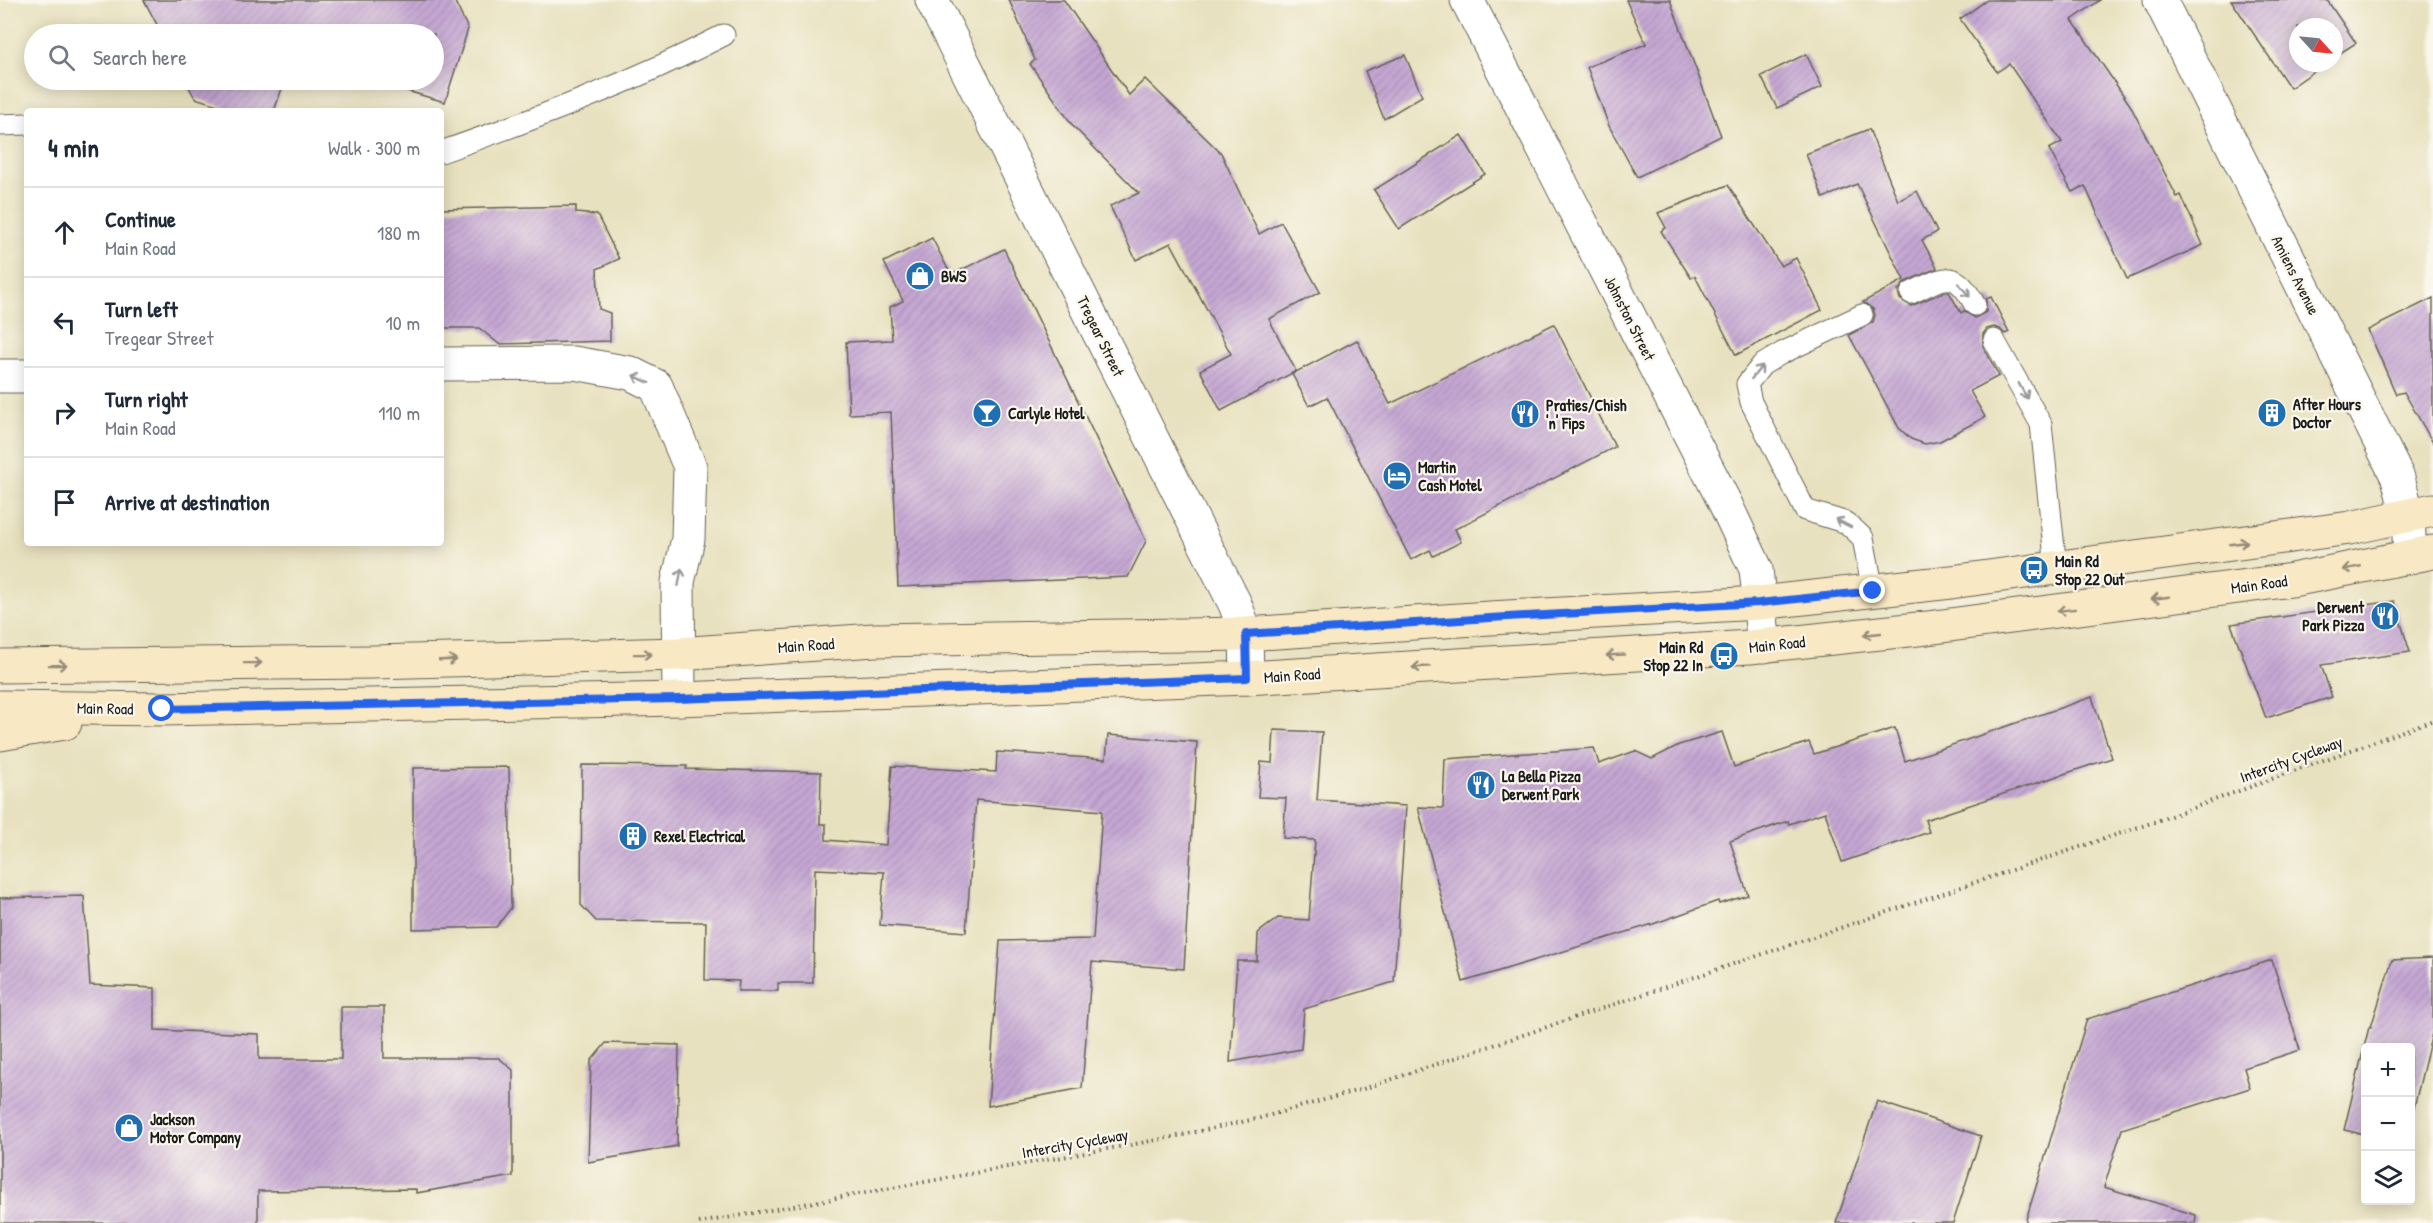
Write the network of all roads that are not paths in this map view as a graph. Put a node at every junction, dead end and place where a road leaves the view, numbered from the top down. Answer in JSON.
{"nodes":[{"id":1,"x":932,"y":0,"type":"edge"},
{"id":2,"x":1467,"y":0,"type":"edge"},
{"id":3,"x":2160,"y":0,"type":"edge"},
{"id":4,"x":724,"y":35,"type":"dead end"},
{"id":5,"x":0,"y":124,"type":"edge"},
{"id":6,"x":24,"y":124,"type":"edge"},
{"id":7,"x":444,"y":151,"type":"edge"},
{"id":8,"x":1911,"y":293,"type":"dead end"},
{"id":9,"x":1975,"y":305,"type":"dead end"},
{"id":10,"x":1862,"y":315,"type":"dead end"},
{"id":11,"x":1994,"y":340,"type":"dead end"},
{"id":12,"x":444,"y":364,"type":"edge"},
{"id":13,"x":0,"y":376,"type":"edge"},
{"id":14,"x":24,"y":376,"type":"edge"},
{"id":15,"x":2420,"y":513,"type":"edge"},
{"id":16,"x":2421,"y":554,"type":"edge"},
{"id":17,"x":2056,"y":568,"type":"junction"},
{"id":18,"x":1873,"y":591,"type":"junction"},
{"id":19,"x":1759,"y":603,"type":"junction"},
{"id":20,"x":1246,"y":634,"type":"junction"},
{"id":21,"x":1764,"y":646,"type":"junction"},
{"id":22,"x":678,"y":654,"type":"junction"},
{"id":23,"x":0,"y":666,"type":"edge"},
{"id":24,"x":1247,"y":678,"type":"junction"},
{"id":25,"x":678,"y":699,"type":"junction"},
{"id":26,"x":0,"y":706,"type":"edge"},
{"id":27,"x":162,"y":709,"type":"junction"},
{"id":28,"x":0,"y":734,"type":"edge"}],
"edges":[{"from":1,"to":20,"type":"street","name":"Tregear Street"},
{"from":2,"to":19,"type":"street","name":"Johnston Street"},
{"from":3,"to":15,"type":"street","name":"Amiens Avenue"},
{"from":4,"to":7,"type":"lane"},
{"from":5,"to":6,"type":"lane"},
{"from":8,"to":9,"type":"lane","one_way":true},
{"from":18,"to":10,"type":"lane","one_way":true},
{"from":11,"to":17,"type":"lane","one_way":true},
{"from":22,"to":12,"type":"street","one_way":true},
{"from":13,"to":14,"type":"street"},
{"from":15,"to":16,"type":"street","name":"Amiens Avenue"},
{"from":17,"to":15,"type":"main road","name":"Main Road","one_way":true},
{"from":16,"to":21,"type":"main road","name":"Main Road","one_way":true},
{"from":17,"to":18,"type":"main road","name":"Main Road"},
{"from":18,"to":19,"type":"main road","name":"Main Road"},
{"from":19,"to":20,"type":"main road","name":"Main Road"},
{"from":19,"to":21,"type":"street","name":"Johnston Street"},
{"from":20,"to":22,"type":"main road","name":"Main Road"},
{"from":20,"to":24,"type":"street","name":"Tregear Street"},
{"from":21,"to":24,"type":"main road","name":"Main Road","one_way":true},
{"from":23,"to":22,"type":"main road","name":"Main Road","one_way":true},
{"from":22,"to":25,"type":"street"},
{"from":24,"to":25,"type":"main road","name":"Main Road"},
{"from":25,"to":27,"type":"main road","name":"Main Road"},
{"from":26,"to":27,"type":"main road","name":"Main Road"},
{"from":27,"to":28,"type":"main road"}]}
